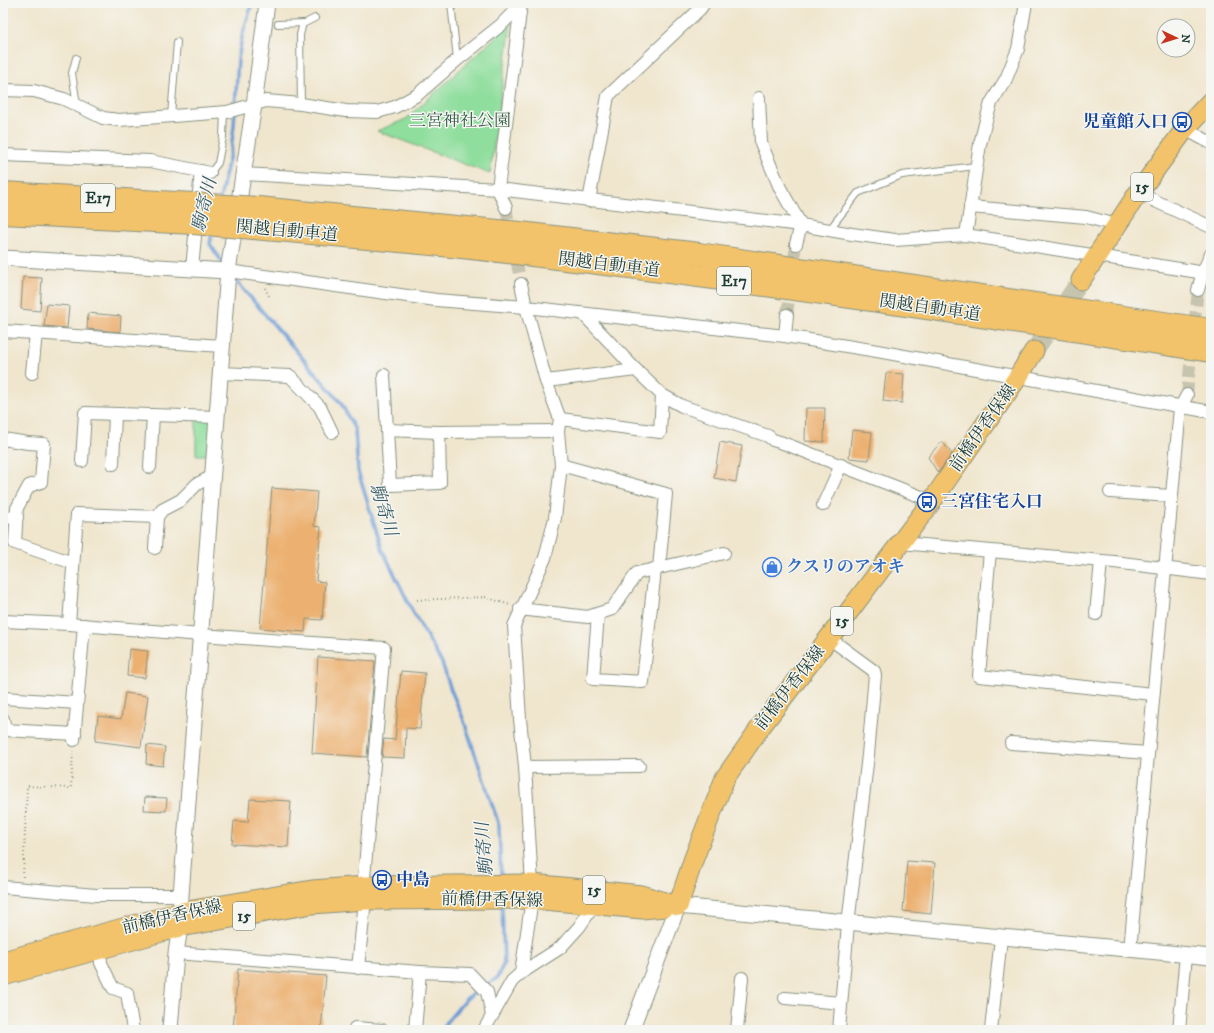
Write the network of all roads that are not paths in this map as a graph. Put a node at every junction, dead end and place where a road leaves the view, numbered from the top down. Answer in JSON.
{"nodes":[{"id":1,"x":267,"y":3,"type":"edge"},
{"id":2,"x":451,"y":3,"type":"edge"},
{"id":3,"x":522,"y":3,"type":"edge"},
{"id":4,"x":704,"y":3,"type":"edge"},
{"id":5,"x":1026,"y":3,"type":"edge"},
{"id":6,"x":315,"y":18,"type":"dead end"},
{"id":7,"x":303,"y":23,"type":"junction"},
{"id":8,"x":278,"y":24,"type":"dead end"},
{"id":9,"x":177,"y":42,"type":"dead end"},
{"id":10,"x":76,"y":58,"type":"dead end"},
{"id":11,"x":457,"y":60,"type":"junction"},
{"id":12,"x":3,"y":90,"type":"edge"},
{"id":13,"x":759,"y":98,"type":"dead end"},
{"id":14,"x":1211,"y":101,"type":"edge"},
{"id":15,"x":301,"y":104,"type":"junction"},
{"id":16,"x":77,"y":105,"type":"junction"},
{"id":17,"x":249,"y":106,"type":"junction"},
{"id":18,"x":226,"y":112,"type":"junction"},
{"id":19,"x":171,"y":116,"type":"junction"},
{"id":20,"x":1185,"y":129,"type":"junction"},
{"id":21,"x":1211,"y":143,"type":"edge"},
{"id":22,"x":3,"y":155,"type":"edge"},
{"id":23,"x":976,"y":166,"type":"junction"},
{"id":24,"x":206,"y":172,"type":"junction"},
{"id":25,"x":243,"y":174,"type":"junction"},
{"id":26,"x":498,"y":189,"type":"junction"},
{"id":27,"x":3,"y":193,"type":"edge"},
{"id":28,"x":1138,"y":193,"type":"junction"},
{"id":29,"x":589,"y":201,"type":"junction"},
{"id":30,"x":970,"y":207,"type":"junction"},
{"id":31,"x":506,"y":208,"type":"tunnel mouth"},
{"id":32,"x":3,"y":213,"type":"edge"},
{"id":33,"x":193,"y":213,"type":"junction"},
{"id":34,"x":256,"y":218,"type":"junction"},
{"id":35,"x":801,"y":225,"type":"junction"},
{"id":36,"x":1117,"y":225,"type":"junction"},
{"id":37,"x":1211,"y":227,"type":"edge"},
{"id":38,"x":829,"y":230,"type":"junction"},
{"id":39,"x":966,"y":235,"type":"junction"},
{"id":40,"x":796,"y":244,"type":"tunnel mouth"},
{"id":41,"x":1211,"y":254,"type":"edge"},
{"id":42,"x":1096,"y":256,"type":"junction"},
{"id":43,"x":3,"y":258,"type":"edge"},
{"id":44,"x":192,"y":269,"type":"junction"},
{"id":45,"x":228,"y":271,"type":"junction"},
{"id":46,"x":1207,"y":273,"type":"edge"},
{"id":47,"x":1081,"y":280,"type":"tunnel mouth"},
{"id":48,"x":521,"y":284,"type":"tunnel mouth"},
{"id":49,"x":1198,"y":290,"type":"tunnel mouth"},
{"id":50,"x":526,"y":307,"type":"junction"},
{"id":51,"x":584,"y":315,"type":"junction"},
{"id":52,"x":787,"y":315,"type":"tunnel mouth"},
{"id":53,"x":1211,"y":330,"type":"edge"},
{"id":54,"x":3,"y":331,"type":"edge"},
{"id":55,"x":36,"y":334,"type":"junction"},
{"id":56,"x":785,"y":336,"type":"junction"},
{"id":57,"x":222,"y":346,"type":"junction"},
{"id":58,"x":1034,"y":351,"type":"tunnel mouth"},
{"id":59,"x":1211,"y":351,"type":"edge"},
{"id":60,"x":636,"y":370,"type":"junction"},
{"id":61,"x":220,"y":372,"type":"junction"},
{"id":62,"x":32,"y":373,"type":"dead end"},
{"id":63,"x":384,"y":375,"type":"dead end"},
{"id":64,"x":1018,"y":378,"type":"junction"},
{"id":65,"x":546,"y":381,"type":"junction"},
{"id":66,"x":662,"y":395,"type":"junction"},
{"id":67,"x":1187,"y":395,"type":"tunnel mouth"},
{"id":68,"x":1180,"y":408,"type":"junction"},
{"id":69,"x":1211,"y":412,"type":"edge"},
{"id":70,"x":115,"y":414,"type":"junction"},
{"id":71,"x":153,"y":415,"type":"junction"},
{"id":72,"x":217,"y":417,"type":"junction"},
{"id":73,"x":559,"y":425,"type":"junction"},
{"id":74,"x":387,"y":430,"type":"junction"},
{"id":75,"x":332,"y":432,"type":"dead end"},
{"id":76,"x":439,"y":432,"type":"junction"},
{"id":77,"x":3,"y":439,"type":"edge"},
{"id":78,"x":82,"y":460,"type":"dead end"},
{"id":79,"x":113,"y":464,"type":"dead end"},
{"id":80,"x":561,"y":465,"type":"junction"},
{"id":81,"x":842,"y":466,"type":"junction"},
{"id":82,"x":150,"y":467,"type":"dead end"},
{"id":83,"x":213,"y":476,"type":"junction"},
{"id":84,"x":1110,"y":492,"type":"dead end"},
{"id":85,"x":1172,"y":496,"type":"junction"},
{"id":86,"x":932,"y":501,"type":"junction"},
{"id":87,"x":824,"y":505,"type":"dead end"},
{"id":88,"x":17,"y":517,"type":"junction"},
{"id":89,"x":157,"y":517,"type":"junction"},
{"id":90,"x":3,"y":518,"type":"edge"},
{"id":91,"x":901,"y":543,"type":"junction"},
{"id":92,"x":155,"y":548,"type":"dead end"},
{"id":93,"x":990,"y":551,"type":"junction"},
{"id":94,"x":724,"y":553,"type":"dead end"},
{"id":95,"x":1101,"y":561,"type":"junction"},
{"id":96,"x":73,"y":564,"type":"junction"},
{"id":97,"x":657,"y":569,"type":"junction"},
{"id":98,"x":1164,"y":569,"type":"junction"},
{"id":99,"x":1211,"y":574,"type":"edge"},
{"id":100,"x":520,"y":609,"type":"junction"},
{"id":101,"x":598,"y":614,"type":"junction"},
{"id":102,"x":1096,"y":614,"type":"dead end"},
{"id":103,"x":3,"y":621,"type":"edge"},
{"id":104,"x":69,"y":624,"type":"junction"},
{"id":105,"x":84,"y":625,"type":"junction"},
{"id":106,"x":201,"y":635,"type":"junction"},
{"id":107,"x":829,"y":638,"type":"junction"},
{"id":108,"x":1153,"y":694,"type":"junction"},
{"id":109,"x":3,"y":698,"type":"edge"},
{"id":110,"x":78,"y":703,"type":"junction"},
{"id":111,"x":3,"y":719,"type":"edge"},
{"id":112,"x":1011,"y":743,"type":"dead end"},
{"id":113,"x":1148,"y":753,"type":"junction"},
{"id":114,"x":638,"y":766,"type":"dead end"},
{"id":115,"x":525,"y":767,"type":"junction"},
{"id":116,"x":364,"y":878,"type":"dead end"},
{"id":117,"x":3,"y":887,"type":"edge"},
{"id":118,"x":491,"y":891,"type":"junction"},
{"id":119,"x":532,"y":892,"type":"junction"},
{"id":120,"x":365,"y":900,"type":"junction"},
{"id":121,"x":594,"y":905,"type":"junction"},
{"id":122,"x":678,"y":906,"type":"junction"},
{"id":123,"x":181,"y":911,"type":"junction"},
{"id":124,"x":848,"y":924,"type":"junction"},
{"id":125,"x":1001,"y":938,"type":"junction"},
{"id":126,"x":100,"y":949,"type":"junction"},
{"id":127,"x":1130,"y":950,"type":"junction"},
{"id":128,"x":176,"y":953,"type":"junction"},
{"id":129,"x":1186,"y":955,"type":"junction"},
{"id":130,"x":1211,"y":958,"type":"edge"},
{"id":131,"x":3,"y":961,"type":"edge"},
{"id":132,"x":358,"y":968,"type":"junction"},
{"id":133,"x":420,"y":972,"type":"junction"},
{"id":134,"x":521,"y":973,"type":"junction"},
{"id":135,"x":3,"y":976,"type":"edge"},
{"id":136,"x":742,"y":978,"type":"dead end"},
{"id":137,"x":785,"y":998,"type":"dead end"},
{"id":138,"x":841,"y":1003,"type":"junction"},
{"id":139,"x":492,"y":1014,"type":"junction"},
{"id":140,"x":133,"y":1030,"type":"edge"},
{"id":141,"x":170,"y":1030,"type":"edge"},
{"id":142,"x":355,"y":1030,"type":"edge"},
{"id":143,"x":382,"y":1030,"type":"edge"},
{"id":144,"x":415,"y":1030,"type":"edge"},
{"id":145,"x":484,"y":1030,"type":"edge"},
{"id":146,"x":631,"y":1030,"type":"edge"},
{"id":147,"x":737,"y":1030,"type":"edge"},
{"id":148,"x":839,"y":1030,"type":"edge"},
{"id":149,"x":991,"y":1030,"type":"edge"},
{"id":150,"x":1179,"y":1030,"type":"edge"}],
"edges":[{"from":1,"to":17,"type":"street"},
{"from":2,"to":11,"type":"lane"},
{"from":3,"to":11,"type":"street"},
{"from":3,"to":26,"type":"street"},
{"from":4,"to":29,"type":"street"},
{"from":5,"to":23,"type":"street"},
{"from":6,"to":7,"type":"lane"},
{"from":7,"to":8,"type":"lane"},
{"from":7,"to":15,"type":"lane"},
{"from":9,"to":19,"type":"lane"},
{"from":10,"to":16,"type":"lane"},
{"from":11,"to":15,"type":"street"},
{"from":12,"to":16,"type":"street"},
{"from":13,"to":35,"type":"street"},
{"from":14,"to":20,"type":"main road","number":"15"},
{"from":15,"to":17,"type":"street"},
{"from":16,"to":19,"type":"street"},
{"from":17,"to":18,"type":"street"},
{"from":17,"to":25,"type":"street"},
{"from":18,"to":19,"type":"street"},
{"from":18,"to":24,"type":"lane"},
{"from":20,"to":21,"type":"street"},
{"from":20,"to":28,"type":"main road","number":"15"},
{"from":22,"to":24,"type":"street"},
{"from":23,"to":30,"type":"street"},
{"from":23,"to":38,"type":"lane"},
{"from":24,"to":44,"type":"street"},
{"from":25,"to":26,"type":"street"},
{"from":25,"to":45,"type":"street"},
{"from":26,"to":29,"type":"street"},
{"from":26,"to":31,"type":"street"},
{"from":27,"to":33,"type":"highway","name":"関越自動車道","number":"E17"},
{"from":28,"to":36,"type":"main road","number":"15"},
{"from":28,"to":37,"type":"street"},
{"from":29,"to":35,"type":"street"},
{"from":30,"to":36,"type":"street"},
{"from":30,"to":39,"type":"street"},
{"from":32,"to":33,"type":"highway","name":"関越自動車道","number":"E17"},
{"from":33,"to":34,"type":"highway","name":"関越自動車道","number":"E17","bridge":true},
{"from":34,"to":53,"type":"highway","name":"関越自動車道","number":"E17"},
{"from":34,"to":59,"type":"highway","name":"関越自動車道","number":"E17"},
{"from":35,"to":38,"type":"street"},
{"from":35,"to":40,"type":"street"},
{"from":36,"to":42,"type":"main road","number":"15"},
{"from":38,"to":39,"type":"street"},
{"from":39,"to":42,"type":"street"},
{"from":41,"to":46,"type":"street"},
{"from":42,"to":46,"type":"street"},
{"from":42,"to":47,"type":"main road","number":"15"},
{"from":43,"to":44,"type":"street"},
{"from":44,"to":45,"type":"street"},
{"from":45,"to":50,"type":"street"},
{"from":45,"to":57,"type":"street"},
{"from":46,"to":49,"type":"street"},
{"from":48,"to":50,"type":"street"},
{"from":50,"to":51,"type":"street"},
{"from":50,"to":65,"type":"street"},
{"from":51,"to":56,"type":"street"},
{"from":51,"to":60,"type":"street"},
{"from":52,"to":56,"type":"street"},
{"from":54,"to":55,"type":"street"},
{"from":55,"to":57,"type":"street"},
{"from":55,"to":62,"type":"street"},
{"from":56,"to":64,"type":"street"},
{"from":57,"to":61,"type":"street"},
{"from":58,"to":64,"type":"main road","name":"前橋伊香保線","number":"15"},
{"from":60,"to":65,"type":"street"},
{"from":60,"to":66,"type":"street"},
{"from":61,"to":72,"type":"street"},
{"from":61,"to":75,"type":"street"},
{"from":63,"to":74,"type":"street"},
{"from":64,"to":68,"type":"street"},
{"from":64,"to":86,"type":"main road","name":"前橋伊香保線","number":"15"},
{"from":65,"to":73,"type":"street"},
{"from":66,"to":73,"type":"street"},
{"from":66,"to":81,"type":"street"},
{"from":67,"to":68,"type":"street"},
{"from":68,"to":69,"type":"street"},
{"from":68,"to":85,"type":"street"},
{"from":70,"to":71,"type":"street"},
{"from":70,"to":78,"type":"street"},
{"from":70,"to":79,"type":"street"},
{"from":71,"to":72,"type":"street"},
{"from":71,"to":82,"type":"street"},
{"from":72,"to":83,"type":"street"},
{"from":73,"to":76,"type":"street"},
{"from":73,"to":80,"type":"street"},
{"from":74,"to":76,"type":"street"},
{"from":74,"to":76,"type":"street"},
{"from":77,"to":88,"type":"street"},
{"from":80,"to":97,"type":"street"},
{"from":80,"to":100,"type":"street"},
{"from":81,"to":86,"type":"street"},
{"from":81,"to":87,"type":"street"},
{"from":83,"to":89,"type":"street"},
{"from":83,"to":106,"type":"street"},
{"from":84,"to":85,"type":"street"},
{"from":85,"to":98,"type":"street"},
{"from":86,"to":91,"type":"main road","name":"前橋伊香保線","number":"15"},
{"from":88,"to":90,"type":"street"},
{"from":88,"to":96,"type":"street"},
{"from":89,"to":92,"type":"street"},
{"from":89,"to":96,"type":"street"},
{"from":91,"to":93,"type":"street"},
{"from":91,"to":107,"type":"main road","name":"前橋伊香保線","number":"15"},
{"from":93,"to":95,"type":"street"},
{"from":93,"to":108,"type":"street"},
{"from":94,"to":97,"type":"street"},
{"from":95,"to":98,"type":"street"},
{"from":95,"to":102,"type":"street"},
{"from":96,"to":104,"type":"street"},
{"from":97,"to":101,"type":"street"},
{"from":97,"to":101,"type":"street"},
{"from":98,"to":99,"type":"street"},
{"from":98,"to":108,"type":"street"},
{"from":100,"to":101,"type":"street"},
{"from":100,"to":115,"type":"street"},
{"from":103,"to":104,"type":"street"},
{"from":104,"to":105,"type":"street"},
{"from":105,"to":106,"type":"street"},
{"from":105,"to":110,"type":"street"},
{"from":106,"to":116,"type":"street"},
{"from":106,"to":123,"type":"street"},
{"from":107,"to":122,"type":"main road","name":"前橋伊香保線","number":"15"},
{"from":107,"to":124,"type":"street"},
{"from":108,"to":113,"type":"street"},
{"from":109,"to":110,"type":"street"},
{"from":110,"to":111,"type":"street"},
{"from":112,"to":113,"type":"street"},
{"from":113,"to":127,"type":"street"},
{"from":114,"to":115,"type":"street"},
{"from":115,"to":119,"type":"street"},
{"from":117,"to":123,"type":"street"},
{"from":118,"to":119,"type":"main road","name":"前橋伊香保線","number":"15"},
{"from":118,"to":120,"type":"main road","name":"前橋伊香保線","number":"15"},
{"from":118,"to":123,"type":"main road","name":"前橋伊香保線","number":"15"},
{"from":119,"to":121,"type":"main road","name":"前橋伊香保線","number":"15"},
{"from":119,"to":122,"type":"main road","name":"前橋伊香保線","number":"15"},
{"from":119,"to":134,"type":"street"},
{"from":120,"to":123,"type":"main road","name":"前橋伊香保線","number":"15"},
{"from":120,"to":132,"type":"street"},
{"from":121,"to":122,"type":"main road","name":"前橋伊香保線","number":"15"},
{"from":121,"to":134,"type":"street"},
{"from":122,"to":124,"type":"street"},
{"from":122,"to":146,"type":"street"},
{"from":123,"to":126,"type":"main road","name":"前橋伊香保線","number":"15"},
{"from":123,"to":128,"type":"street"},
{"from":123,"to":131,"type":"main road","name":"前橋伊香保線","number":"15"},
{"from":124,"to":125,"type":"street"},
{"from":124,"to":138,"type":"street"},
{"from":125,"to":127,"type":"street"},
{"from":125,"to":149,"type":"street"},
{"from":126,"to":135,"type":"main road","name":"前橋伊香保線","number":"15"},
{"from":126,"to":140,"type":"street"},
{"from":127,"to":129,"type":"street"},
{"from":128,"to":132,"type":"street"},
{"from":128,"to":141,"type":"street"},
{"from":129,"to":130,"type":"street"},
{"from":129,"to":150,"type":"street"},
{"from":132,"to":133,"type":"street"},
{"from":133,"to":139,"type":"street"},
{"from":133,"to":144,"type":"street"},
{"from":134,"to":139,"type":"street"},
{"from":136,"to":147,"type":"street"},
{"from":137,"to":138,"type":"street"},
{"from":138,"to":148,"type":"street"},
{"from":139,"to":145,"type":"street"},
{"from":142,"to":143,"type":"street"}]}
